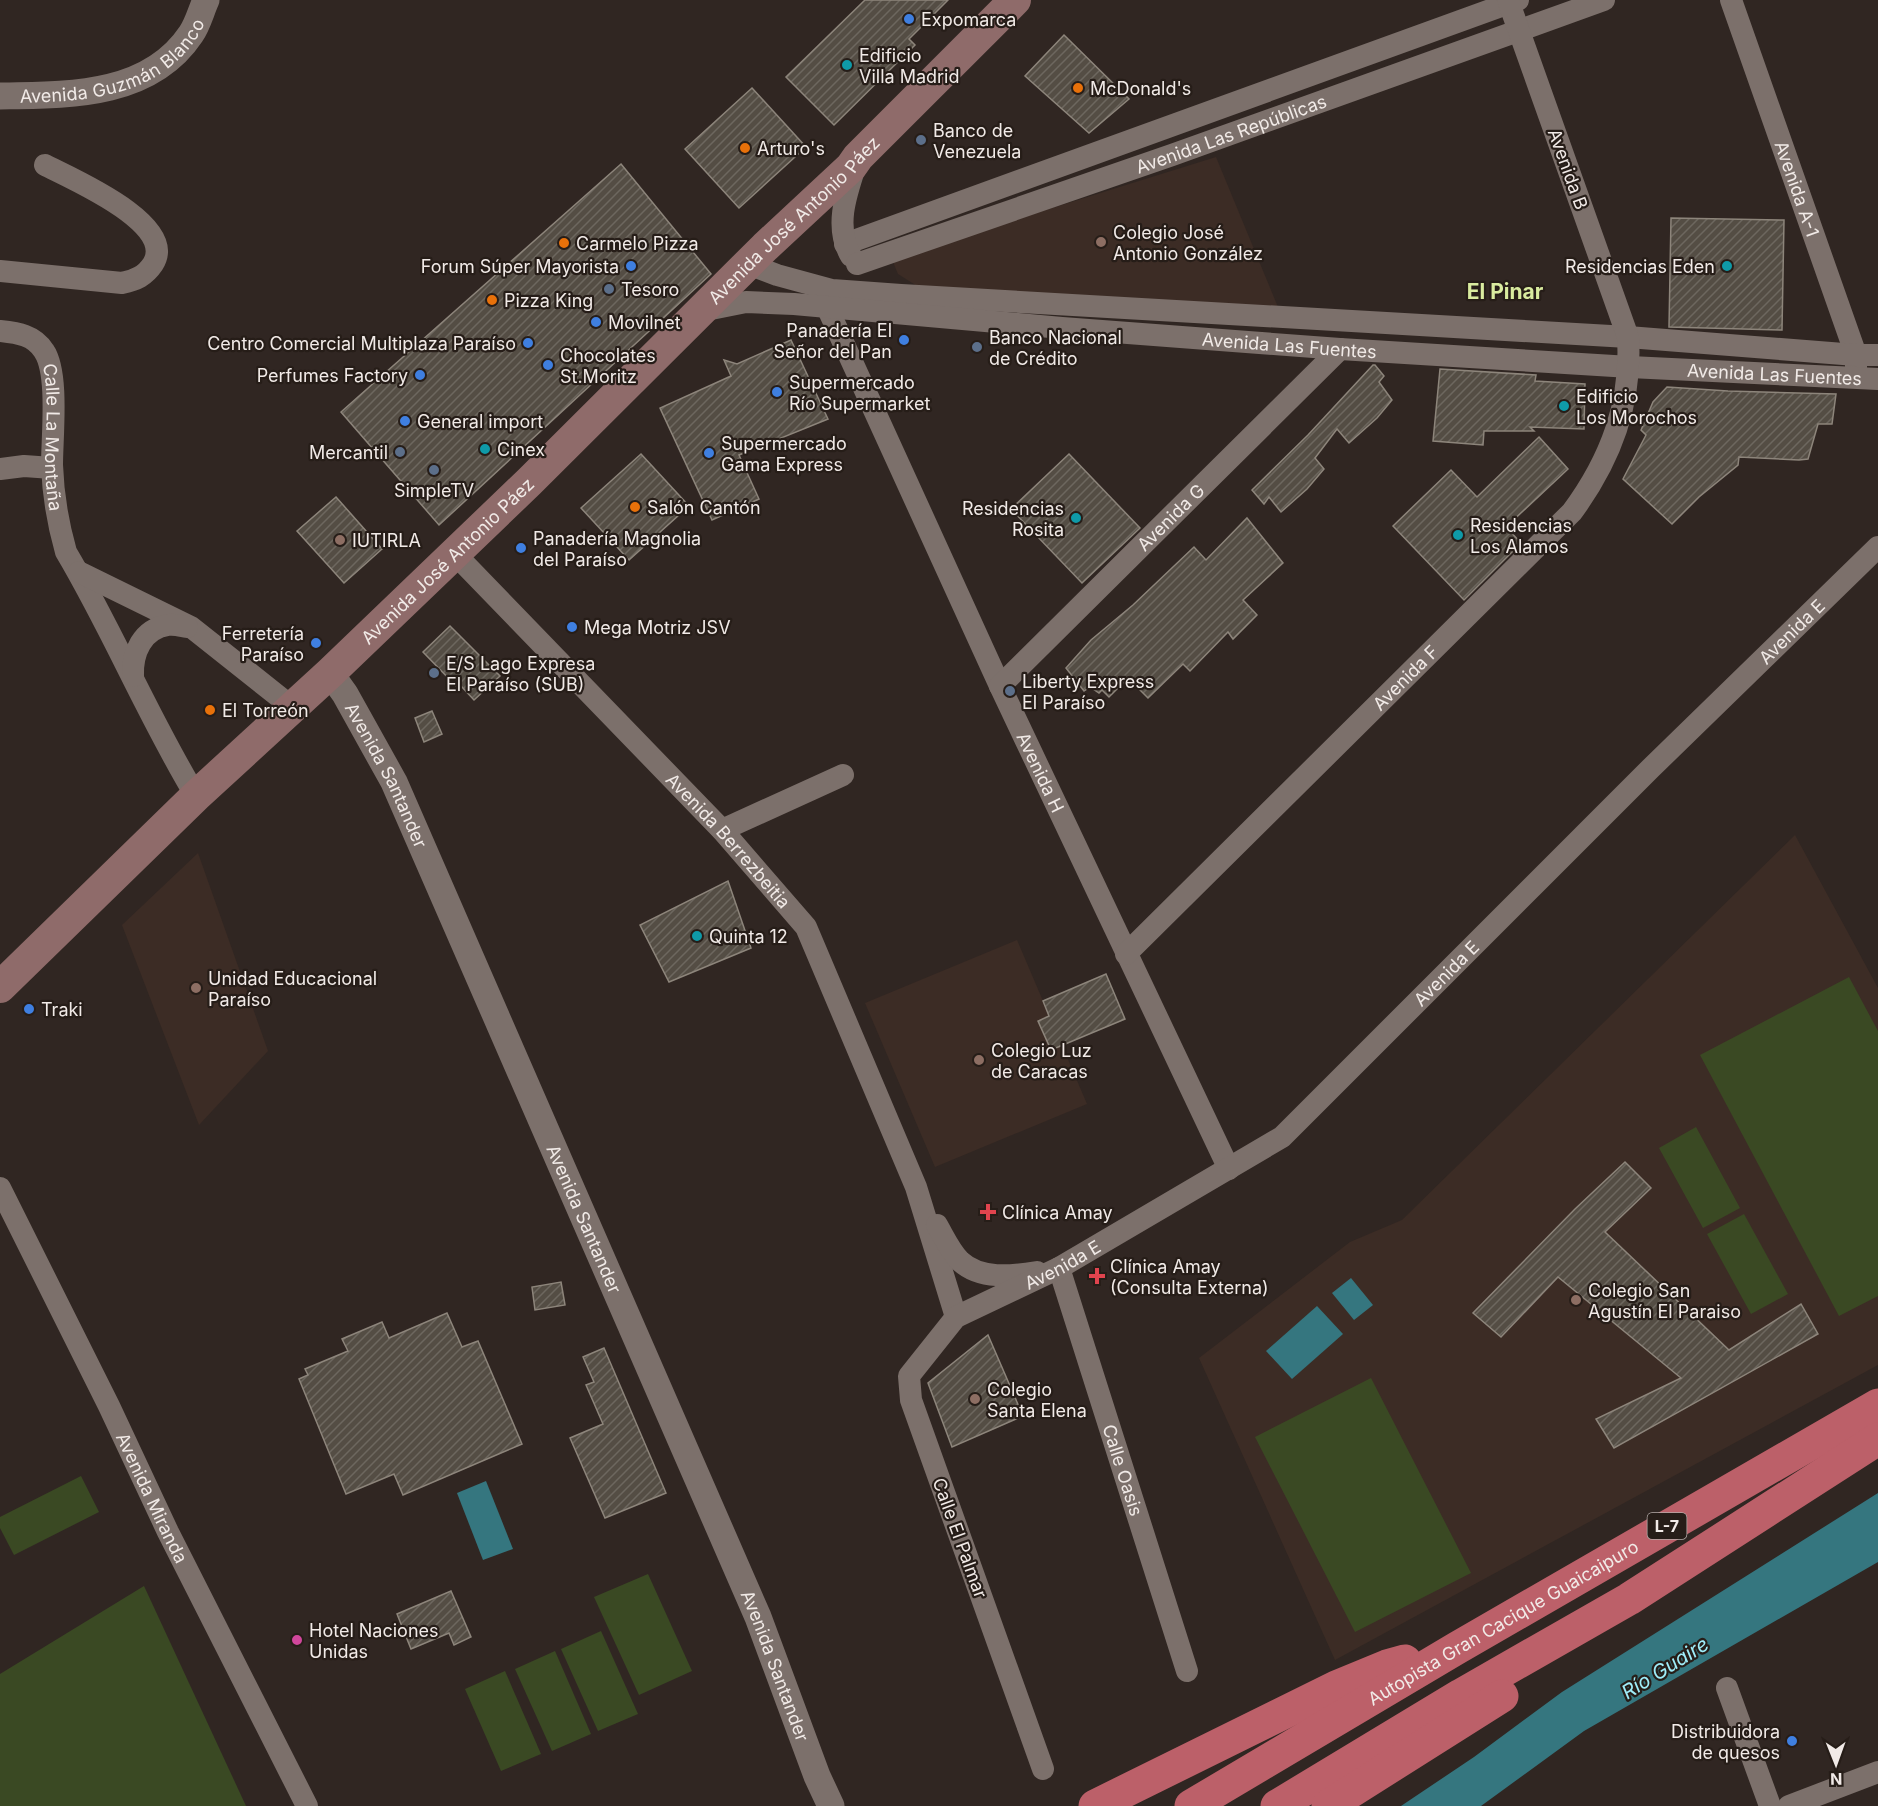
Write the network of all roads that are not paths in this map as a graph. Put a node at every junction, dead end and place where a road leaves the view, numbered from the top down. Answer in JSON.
{"nodes":[{"id":1,"x":206,"y":0,"type":"edge"},
{"id":2,"x":1015,"y":0,"type":"edge"},
{"id":3,"x":1604,"y":0,"type":"edge"},
{"id":4,"x":1731,"y":0,"type":"edge"},
{"id":5,"x":1512,"y":1,"type":"edge"},
{"id":6,"x":1519,"y":32,"type":"junction"},
{"id":7,"x":0,"y":96,"type":"edge"},
{"id":8,"x":858,"y":157,"type":"junction"},
{"id":9,"x":45,"y":165,"type":"dead end"},
{"id":10,"x":845,"y":244,"type":"junction"},
{"id":11,"x":748,"y":264,"type":"junction"},
{"id":12,"x":857,"y":264,"type":"junction"},
{"id":13,"x":0,"y":271,"type":"edge"},
{"id":14,"x":902,"y":295,"type":"junction"},
{"id":15,"x":827,"y":307,"type":"junction"},
{"id":16,"x":701,"y":311,"type":"junction"},
{"id":17,"x":1343,"y":320,"type":"junction"},
{"id":18,"x":0,"y":331,"type":"edge"},
{"id":19,"x":1628,"y":337,"type":"junction"},
{"id":20,"x":1340,"y":349,"type":"junction"},
{"id":21,"x":1867,"y":355,"type":"edge"},
{"id":22,"x":1630,"y":367,"type":"junction"},
{"id":23,"x":1867,"y":379,"type":"edge"},
{"id":24,"x":52,"y":468,"type":"junction"},
{"id":25,"x":0,"y":469,"type":"edge"},
{"id":26,"x":1878,"y":547,"type":"edge"},
{"id":27,"x":453,"y":552,"type":"junction"},
{"id":28,"x":78,"y":572,"type":"junction"},
{"id":29,"x":191,"y":627,"type":"junction"},
{"id":30,"x":330,"y":673,"type":"junction"},
{"id":31,"x":133,"y":676,"type":"junction"},
{"id":32,"x":1000,"y":686,"type":"junction"},
{"id":33,"x":292,"y":707,"type":"junction"},
{"id":34,"x":843,"y":775,"type":"dead end"},
{"id":35,"x":196,"y":795,"type":"junction"},
{"id":36,"x":722,"y":830,"type":"junction"},
{"id":37,"x":1126,"y":954,"type":"junction"},
{"id":38,"x":0,"y":987,"type":"edge"},
{"id":39,"x":1229,"y":1169,"type":"junction"},
{"id":40,"x":916,"y":1187,"type":"junction"},
{"id":41,"x":0,"y":1188,"type":"edge"},
{"id":42,"x":1059,"y":1268,"type":"junction"},
{"id":43,"x":956,"y":1317,"type":"junction"},
{"id":44,"x":1878,"y":1405,"type":"edge"},
{"id":45,"x":1878,"y":1438,"type":"edge"},
{"id":46,"x":1629,"y":1599,"type":"junction"},
{"id":47,"x":1456,"y":1648,"type":"junction"},
{"id":48,"x":1187,"y":1671,"type":"dead end"},
{"id":49,"x":1726,"y":1688,"type":"dead end"},
{"id":50,"x":1042,"y":1769,"type":"dead end"},
{"id":51,"x":1878,"y":1772,"type":"edge"},
{"id":52,"x":307,"y":1806,"type":"edge"},
{"id":53,"x":831,"y":1806,"type":"edge"},
{"id":54,"x":1095,"y":1806,"type":"edge"},
{"id":55,"x":1191,"y":1806,"type":"edge"},
{"id":56,"x":1277,"y":1806,"type":"edge"},
{"id":57,"x":1328,"y":1806,"type":"edge"},
{"id":58,"x":1770,"y":1806,"type":"edge"},
{"id":59,"x":1789,"y":1806,"type":"edge"}],
"edges":[{"from":1,"to":7,"type":"street","name":"Avenida Guzmán Blanco"},
{"from":2,"to":8,"type":"main road","name":"Avenida José Antonio Páez"},
{"from":3,"to":6,"type":"street","name":"Avenida Las Repúblicas"},
{"from":4,"to":21,"type":"street","name":"Avenida A-1"},
{"from":5,"to":6,"type":"street","name":"Avenida B"},
{"from":5,"to":10,"type":"street","name":"Avenida Las Repúblicas"},
{"from":6,"to":12,"type":"street","name":"Avenida Las Repúblicas"},
{"from":6,"to":19,"type":"street","name":"Avenida B"},
{"from":8,"to":10,"type":"street"},
{"from":8,"to":11,"type":"main road","name":"Avenida José Antonio Páez"},
{"from":9,"to":13,"type":"street"},
{"from":10,"to":12,"type":"street"},
{"from":11,"to":14,"type":"street","name":"Avenida Las Fuentes"},
{"from":11,"to":16,"type":"main road","name":"Avenida José Antonio Páez"},
{"from":12,"to":14,"type":"street"},
{"from":14,"to":17,"type":"street","name":"Avenida Las Fuentes"},
{"from":15,"to":16,"type":"street","name":"Avenida Las Fuentes"},
{"from":15,"to":20,"type":"street","name":"Avenida Las Fuentes"},
{"from":15,"to":32,"type":"street","name":"Avenida H"},
{"from":16,"to":27,"type":"main road","name":"Avenida José Antonio Páez"},
{"from":17,"to":19,"type":"street","name":"Avenida Las Fuentes"},
{"from":17,"to":20,"type":"street"},
{"from":18,"to":24,"type":"street","name":"Calle La Montaña"},
{"from":19,"to":21,"type":"street","name":"Avenida Las Fuentes"},
{"from":19,"to":22,"type":"street","name":"Avenida B"},
{"from":20,"to":22,"type":"street","name":"Avenida Las Fuentes"},
{"from":20,"to":32,"type":"street","name":"Avenida G"},
{"from":21,"to":23,"type":"street","name":"Avenida A-1"},
{"from":22,"to":23,"type":"street","name":"Avenida Las Fuentes"},
{"from":22,"to":37,"type":"street","name":"Avenida F"},
{"from":24,"to":25,"type":"street"},
{"from":24,"to":28,"type":"street","name":"Calle La Montaña"},
{"from":26,"to":39,"type":"street","name":"Avenida E"},
{"from":27,"to":30,"type":"main road","name":"Avenida José Antonio Páez"},
{"from":27,"to":36,"type":"street","name":"Avenida Berrezbeitia"},
{"from":28,"to":29,"type":"street"},
{"from":28,"to":31,"type":"street","name":"Calle La Montaña"},
{"from":29,"to":31,"type":"street"},
{"from":29,"to":33,"type":"street"},
{"from":30,"to":33,"type":"main road","name":"Avenida José Antonio Páez"},
{"from":30,"to":53,"type":"street","name":"Avenida Santander"},
{"from":31,"to":35,"type":"street","name":"Calle La Montaña"},
{"from":32,"to":37,"type":"street","name":"Avenida H"},
{"from":33,"to":35,"type":"main road","name":"Avenida José Antonio Páez"},
{"from":34,"to":36,"type":"street"},
{"from":35,"to":38,"type":"main road","name":"Avenida José Antonio Páez"},
{"from":36,"to":40,"type":"street","name":"Avenida Berrezbeitia"},
{"from":37,"to":39,"type":"street","name":"Avenida H"},
{"from":39,"to":42,"type":"street","name":"Avenida E"},
{"from":40,"to":42,"type":"street","name":"Avenida Berrezbeitia"},
{"from":40,"to":43,"type":"street","name":"Avenida Berrezbeitia"},
{"from":41,"to":52,"type":"street","name":"Avenida Miranda"},
{"from":42,"to":43,"type":"street","name":"Avenida E"},
{"from":42,"to":48,"type":"street","name":"Calle Oasis"},
{"from":43,"to":50,"type":"street","name":"Calle El Palmar"},
{"from":44,"to":47,"type":"highway","name":"Autopista Gran Cacique Guaicaipuro","number":"L-7"},
{"from":45,"to":46,"type":"highway","number":"L-7"},
{"from":46,"to":56,"type":"highway","number":"L-7"},
{"from":46,"to":57,"type":"highway"},
{"from":47,"to":54,"type":"highway"},
{"from":47,"to":55,"type":"highway","name":"Autopista Gran Cacique Guaicaipuro","number":"L-7"},
{"from":49,"to":58,"type":"street"},
{"from":51,"to":59,"type":"street"}]}
